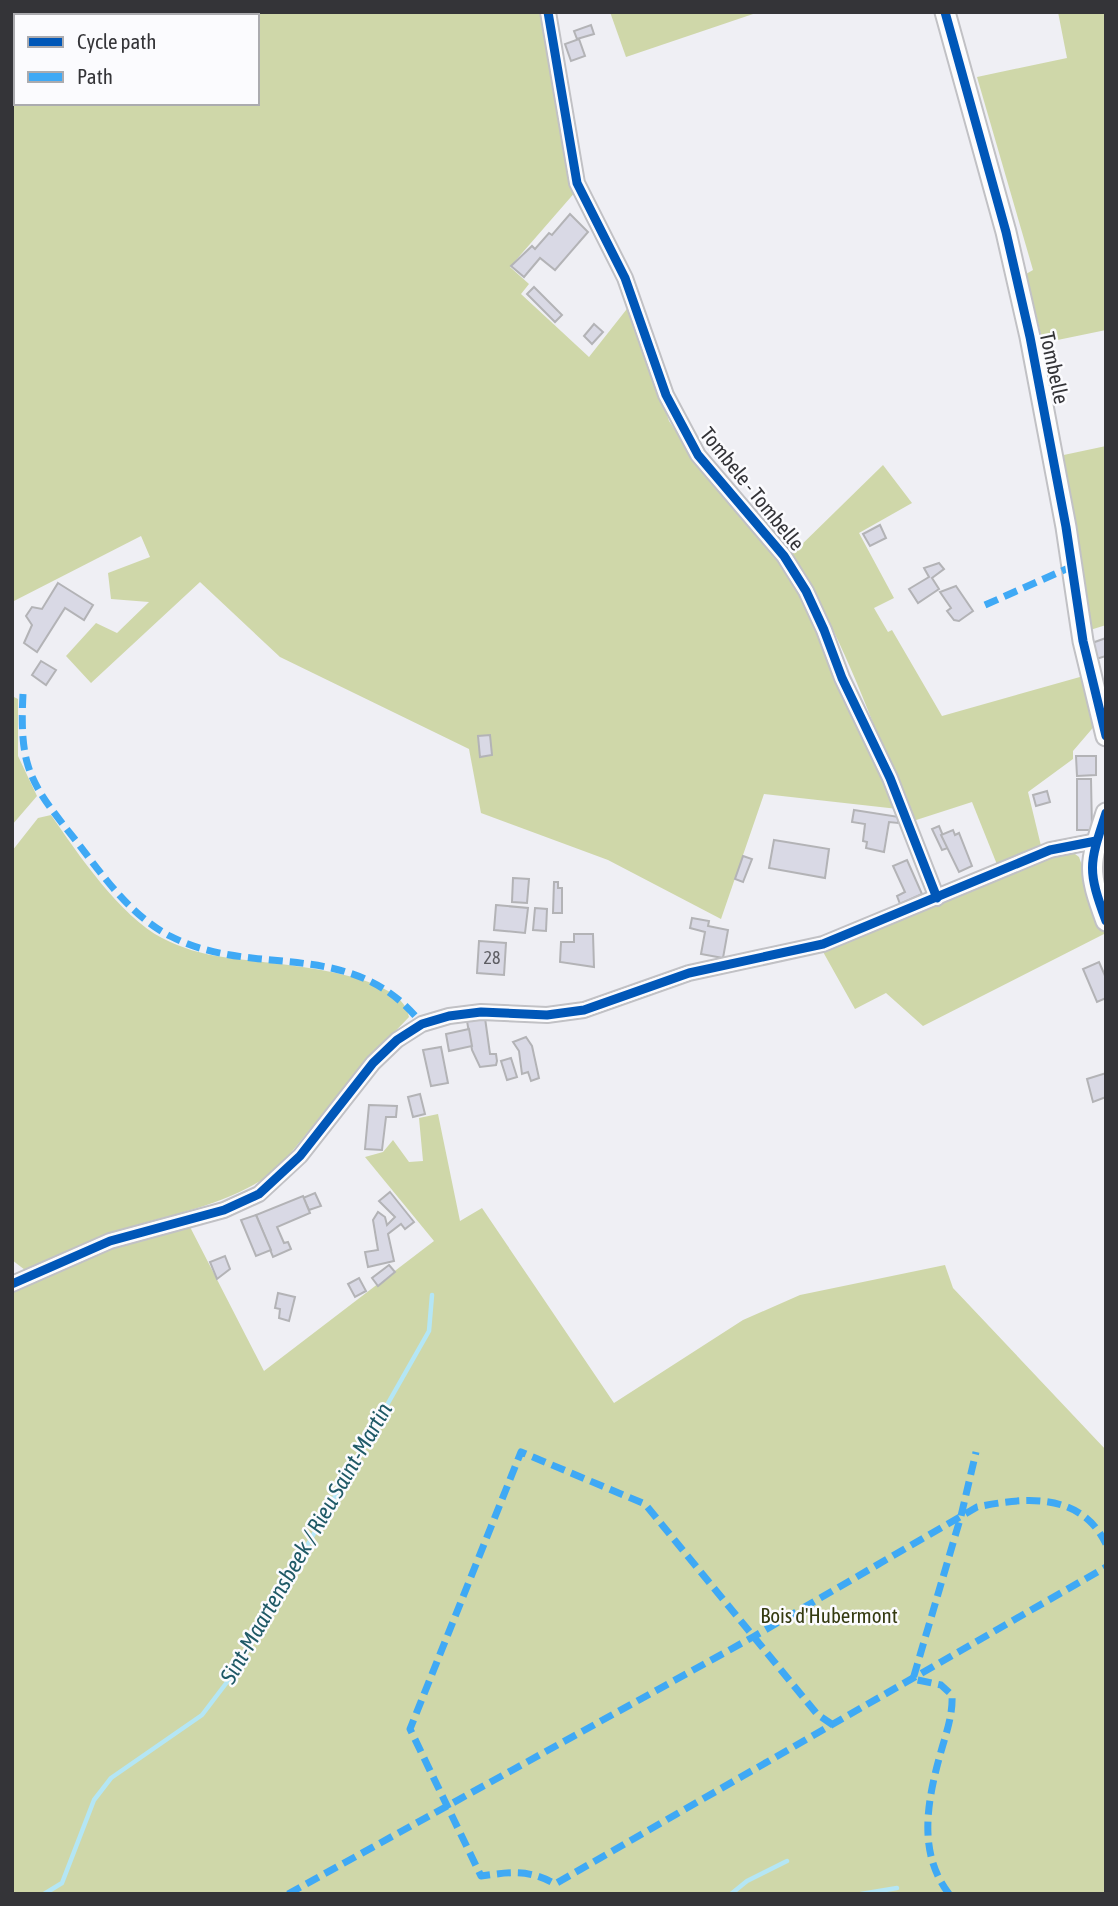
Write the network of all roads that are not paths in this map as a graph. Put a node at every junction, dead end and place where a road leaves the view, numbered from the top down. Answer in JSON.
{"nodes":[{"id":1,"x":548,"y":12,"type":"edge"},
{"id":2,"x":945,"y":12,"type":"edge"},
{"id":3,"x":1106,"y":736,"type":"edge"},
{"id":4,"x":1106,"y":813,"type":"edge"},
{"id":5,"x":1096,"y":841,"type":"junction"},
{"id":6,"x":937,"y":898,"type":"junction"},
{"id":7,"x":1106,"y":921,"type":"edge"},
{"id":8,"x":12,"y":1284,"type":"edge"}],
"edges":[{"from":1,"to":6,"type":"street","name":"Tombele - Tombelle"},
{"from":2,"to":3,"type":"street","name":"Tombelle"},
{"from":4,"to":5,"type":"street"},
{"from":5,"to":6,"type":"street"},
{"from":5,"to":7,"type":"street"},
{"from":6,"to":8,"type":"street"}]}
